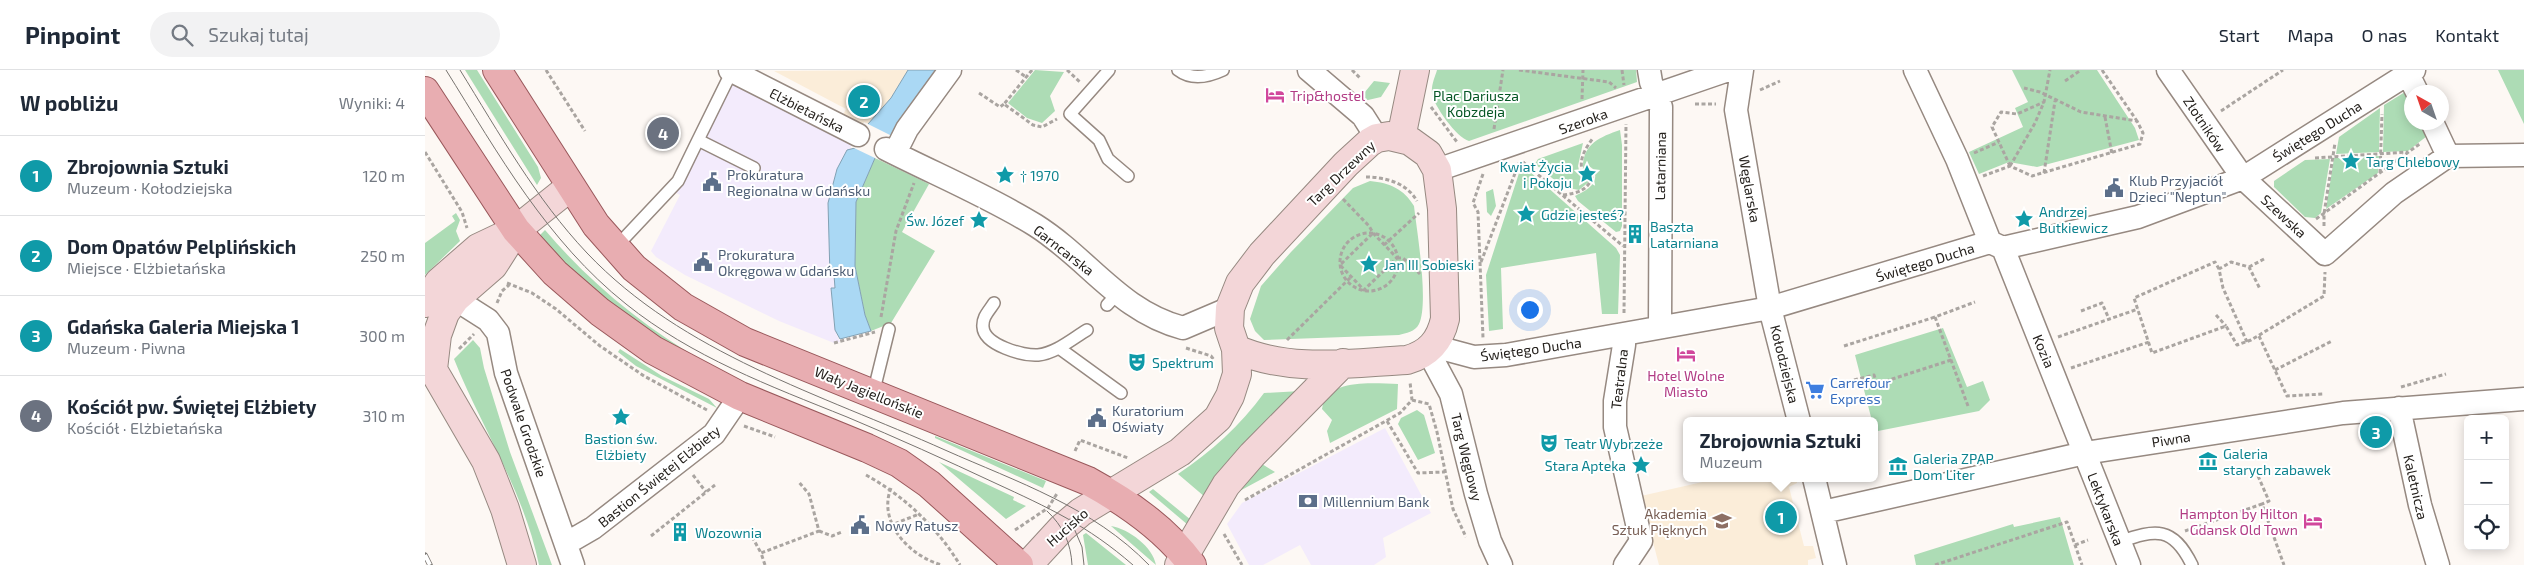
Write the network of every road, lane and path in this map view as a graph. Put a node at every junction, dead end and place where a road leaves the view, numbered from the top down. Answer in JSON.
{"nodes":[{"id":1,"x":497,"y":70,"type":"edge"},
{"id":2,"x":546,"y":70,"type":"edge"},
{"id":3,"x":951,"y":70,"type":"edge"},
{"id":4,"x":1016,"y":70,"type":"edge"},
{"id":5,"x":1032,"y":70,"type":"edge"},
{"id":6,"x":1109,"y":70,"type":"edge"},
{"id":7,"x":1178,"y":70,"type":"edge"},
{"id":8,"x":1223,"y":70,"type":"edge"},
{"id":9,"x":1309,"y":70,"type":"edge"},
{"id":10,"x":1351,"y":70,"type":"edge"},
{"id":11,"x":1415,"y":70,"type":"edge"},
{"id":12,"x":1503,"y":70,"type":"edge"},
{"id":13,"x":1519,"y":70,"type":"edge"},
{"id":14,"x":1583,"y":70,"type":"edge"},
{"id":15,"x":1728,"y":70,"type":"edge"},
{"id":16,"x":1743,"y":70,"type":"edge"},
{"id":17,"x":1915,"y":70,"type":"edge"},
{"id":18,"x":2050,"y":70,"type":"edge"},
{"id":19,"x":2102,"y":70,"type":"edge"},
{"id":20,"x":2168,"y":70,"type":"edge"},
{"id":21,"x":2274,"y":70,"type":"edge"},
{"id":22,"x":2283,"y":70,"type":"edge"},
{"id":23,"x":731,"y":71,"type":"edge"},
{"id":24,"x":2078,"y":71,"type":"edge"},
{"id":25,"x":2277,"y":74,"type":"junction"},
{"id":26,"x":755,"y":76,"type":"edge"},
{"id":27,"x":1026,"y":77,"type":"junction"},
{"id":28,"x":1361,"y":78,"type":"dead end"},
{"id":29,"x":1582,"y":78,"type":"junction"},
{"id":30,"x":2413,"y":79,"type":"edge"},
{"id":31,"x":1781,"y":81,"type":"dead end"},
{"id":32,"x":2065,"y":81,"type":"dead end"},
{"id":33,"x":1652,"y":82,"type":"edge"},
{"id":34,"x":2024,"y":88,"type":"dead end"},
{"id":35,"x":425,"y":91,"type":"edge"},
{"id":36,"x":1756,"y":92,"type":"dead end"},
{"id":37,"x":979,"y":93,"type":"dead end"},
{"id":38,"x":2045,"y":94,"type":"junction"},
{"id":39,"x":2055,"y":101,"type":"junction"},
{"id":40,"x":1430,"y":102,"type":"dead end"},
{"id":41,"x":2044,"y":102,"type":"junction"},
{"id":42,"x":1004,"y":104,"type":"junction"},
{"id":43,"x":1582,"y":105,"type":"dead end"},
{"id":44,"x":2220,"y":112,"type":"dead end"},
{"id":45,"x":2382,"y":113,"type":"dead end"},
{"id":46,"x":1070,"y":114,"type":"junction"},
{"id":47,"x":2105,"y":117,"type":"junction"},
{"id":48,"x":2137,"y":122,"type":"junction"},
{"id":49,"x":1619,"y":126,"type":"dead end"},
{"id":50,"x":2431,"y":130,"type":"edge"},
{"id":51,"x":2435,"y":130,"type":"edge"},
{"id":52,"x":585,"y":131,"type":"dead end"},
{"id":53,"x":858,"y":136,"type":"dead end"},
{"id":54,"x":1496,"y":136,"type":"dead end"},
{"id":55,"x":1589,"y":136,"type":"dead end"},
{"id":56,"x":1389,"y":138,"type":"junction"},
{"id":57,"x":698,"y":140,"type":"junction"},
{"id":58,"x":1459,"y":144,"type":"dead end"},
{"id":59,"x":425,"y":152,"type":"edge"},
{"id":60,"x":2409,"y":152,"type":"junction"},
{"id":61,"x":2381,"y":153,"type":"junction"},
{"id":62,"x":2112,"y":154,"type":"junction"},
{"id":63,"x":2524,"y":155,"type":"edge"},
{"id":64,"x":2333,"y":156,"type":"junction"},
{"id":65,"x":2448,"y":156,"type":"junction"},
{"id":66,"x":1529,"y":157,"type":"dead end"},
{"id":67,"x":2313,"y":158,"type":"dead end"},
{"id":68,"x":1521,"y":160,"type":"junction"},
{"id":69,"x":1514,"y":162,"type":"dead end"},
{"id":70,"x":2009,"y":166,"type":"junction"},
{"id":71,"x":754,"y":168,"type":"dead end"},
{"id":72,"x":1437,"y":170,"type":"junction"},
{"id":73,"x":1491,"y":171,"type":"dead end"},
{"id":74,"x":2380,"y":172,"type":"junction"},
{"id":75,"x":2044,"y":173,"type":"junction"},
{"id":76,"x":1583,"y":174,"type":"junction"},
{"id":77,"x":918,"y":176,"type":"dead end"},
{"id":78,"x":1128,"y":176,"type":"dead end"},
{"id":79,"x":1359,"y":176,"type":"dead end"},
{"id":80,"x":1593,"y":176,"type":"junction"},
{"id":81,"x":1976,"y":178,"type":"dead end"},
{"id":82,"x":2243,"y":178,"type":"junction"},
{"id":83,"x":570,"y":186,"type":"junction"},
{"id":84,"x":1341,"y":196,"type":"dead end"},
{"id":85,"x":1563,"y":196,"type":"junction"},
{"id":86,"x":2323,"y":214,"type":"junction"},
{"id":87,"x":517,"y":230,"type":"junction"},
{"id":88,"x":2300,"y":231,"type":"junction"},
{"id":89,"x":469,"y":233,"type":"dead end"},
{"id":90,"x":1373,"y":233,"type":"junction"},
{"id":91,"x":1388,"y":241,"type":"junction"},
{"id":92,"x":1384,"y":245,"type":"junction"},
{"id":93,"x":1996,"y":245,"type":"junction"},
{"id":94,"x":1623,"y":246,"type":"junction"},
{"id":95,"x":615,"y":248,"type":"junction"},
{"id":96,"x":1397,"y":258,"type":"junction"},
{"id":97,"x":2264,"y":259,"type":"dead end"},
{"id":98,"x":1481,"y":264,"type":"junction"},
{"id":99,"x":1340,"y":265,"type":"junction"},
{"id":100,"x":2249,"y":267,"type":"junction"},
{"id":101,"x":2219,"y":268,"type":"junction"},
{"id":102,"x":1351,"y":277,"type":"junction"},
{"id":103,"x":1426,"y":279,"type":"dead end"},
{"id":104,"x":1347,"y":281,"type":"junction"},
{"id":105,"x":2259,"y":289,"type":"dead end"},
{"id":106,"x":1364,"y":290,"type":"junction"},
{"id":107,"x":440,"y":295,"type":"edge"},
{"id":108,"x":2324,"y":296,"type":"dead end"},
{"id":109,"x":1975,"y":302,"type":"dead end"},
{"id":110,"x":994,"y":303,"type":"dead end"},
{"id":111,"x":496,"y":304,"type":"dead end"},
{"id":112,"x":1230,"y":308,"type":"junction"},
{"id":113,"x":1770,"y":308,"type":"junction"},
{"id":114,"x":2137,"y":309,"type":"junction"},
{"id":115,"x":501,"y":310,"type":"dead end"},
{"id":116,"x":2081,"y":311,"type":"dead end"},
{"id":117,"x":2216,"y":315,"type":"dead end"},
{"id":118,"x":1935,"y":317,"type":"junction"},
{"id":119,"x":2109,"y":319,"type":"junction"},
{"id":120,"x":2225,"y":326,"type":"junction"},
{"id":121,"x":1660,"y":327,"type":"junction"},
{"id":122,"x":884,"y":330,"type":"junction"},
{"id":123,"x":1087,"y":330,"type":"dead end"},
{"id":124,"x":1624,"y":334,"type":"junction"},
{"id":125,"x":2259,"y":336,"type":"junction"},
{"id":126,"x":2053,"y":339,"type":"dead end"},
{"id":127,"x":1483,"y":341,"type":"dead end"},
{"id":128,"x":2332,"y":341,"type":"dead end"},
{"id":129,"x":2149,"y":342,"type":"junction"},
{"id":130,"x":2247,"y":342,"type":"junction"},
{"id":131,"x":1283,"y":343,"type":"dead end"},
{"id":132,"x":834,"y":344,"type":"dead end"},
{"id":133,"x":1178,"y":345,"type":"dead end"},
{"id":134,"x":1844,"y":346,"type":"dead end"},
{"id":135,"x":1059,"y":348,"type":"junction"},
{"id":136,"x":1431,"y":348,"type":"junction"},
{"id":137,"x":1227,"y":357,"type":"junction"},
{"id":138,"x":1951,"y":360,"type":"junction"},
{"id":139,"x":429,"y":363,"type":"edge"},
{"id":140,"x":1343,"y":363,"type":"junction"},
{"id":141,"x":2065,"y":370,"type":"dead end"},
{"id":142,"x":2275,"y":370,"type":"junction"},
{"id":143,"x":2446,"y":374,"type":"dead end"},
{"id":144,"x":1854,"y":380,"type":"dead end"},
{"id":145,"x":1121,"y":393,"type":"dead end"},
{"id":146,"x":873,"y":394,"type":"junction"},
{"id":147,"x":2325,"y":394,"type":"dead end"},
{"id":148,"x":2395,"y":399,"type":"junction"},
{"id":149,"x":2524,"y":399,"type":"edge"},
{"id":150,"x":1968,"y":406,"type":"dead end"},
{"id":151,"x":737,"y":413,"type":"junction"},
{"id":152,"x":1798,"y":417,"type":"edge"},
{"id":153,"x":1387,"y":421,"type":"junction"},
{"id":154,"x":782,"y":440,"type":"dead end"},
{"id":155,"x":1080,"y":440,"type":"dead end"},
{"id":156,"x":2085,"y":453,"type":"junction"},
{"id":157,"x":1132,"y":460,"type":"dead end"},
{"id":158,"x":690,"y":471,"type":"dead end"},
{"id":159,"x":1445,"y":472,"type":"junction"},
{"id":160,"x":863,"y":473,"type":"dead end"},
{"id":161,"x":2258,"y":476,"type":"dead end"},
{"id":162,"x":799,"y":482,"type":"dead end"},
{"id":163,"x":1815,"y":482,"type":"edge"},
{"id":164,"x":715,"y":485,"type":"dead end"},
{"id":165,"x":1061,"y":485,"type":"dead end"},
{"id":166,"x":891,"y":488,"type":"junction"},
{"id":167,"x":706,"y":492,"type":"junction"},
{"id":168,"x":1112,"y":494,"type":"junction"},
{"id":169,"x":1241,"y":502,"type":"dead end"},
{"id":170,"x":2262,"y":504,"type":"junction"},
{"id":171,"x":1823,"y":512,"type":"junction"},
{"id":172,"x":919,"y":514,"type":"junction"},
{"id":173,"x":891,"y":525,"type":"junction"},
{"id":174,"x":1220,"y":526,"type":"dead end"},
{"id":175,"x":2179,"y":530,"type":"dead end"},
{"id":176,"x":749,"y":531,"type":"dead end"},
{"id":177,"x":819,"y":531,"type":"junction"},
{"id":178,"x":981,"y":531,"type":"junction"},
{"id":179,"x":1015,"y":531,"type":"dead end"},
{"id":180,"x":843,"y":532,"type":"dead end"},
{"id":181,"x":651,"y":536,"type":"dead end"},
{"id":182,"x":2088,"y":540,"type":"dead end"},
{"id":183,"x":565,"y":541,"type":"junction"},
{"id":184,"x":1467,"y":541,"type":"dead end"},
{"id":185,"x":2119,"y":542,"type":"junction"},
{"id":186,"x":2075,"y":545,"type":"junction"},
{"id":187,"x":761,"y":553,"type":"junction"},
{"id":188,"x":1185,"y":561,"type":"edge"},
{"id":189,"x":523,"y":565,"type":"edge"},
{"id":190,"x":573,"y":565,"type":"edge"},
{"id":191,"x":765,"y":565,"type":"edge"},
{"id":192,"x":942,"y":565,"type":"edge"},
{"id":193,"x":960,"y":565,"type":"edge"},
{"id":194,"x":986,"y":565,"type":"edge"},
{"id":195,"x":1019,"y":565,"type":"edge"},
{"id":196,"x":1028,"y":565,"type":"edge"},
{"id":197,"x":1242,"y":565,"type":"edge"},
{"id":198,"x":1501,"y":565,"type":"edge"},
{"id":199,"x":1625,"y":565,"type":"edge"},
{"id":200,"x":1835,"y":565,"type":"edge"},
{"id":201,"x":1935,"y":565,"type":"edge"},
{"id":202,"x":2082,"y":565,"type":"edge"},
{"id":203,"x":2129,"y":565,"type":"edge"},
{"id":204,"x":2192,"y":565,"type":"edge"},
{"id":205,"x":2284,"y":565,"type":"edge"},
{"id":206,"x":2438,"y":565,"type":"edge"}],
"edges":[{"from":1,"to":83,"type":"main road"},
{"from":2,"to":52,"type":"path"},
{"from":3,"to":112,"type":"street","name":"Garncarska"},
{"from":4,"to":27,"type":"path"},
{"from":5,"to":27,"type":"path"},
{"from":6,"to":46,"type":"lane"},
{"from":7,"to":8,"type":"lane"},
{"from":9,"to":56,"type":"street"},
{"from":10,"to":28,"type":"path"},
{"from":11,"to":56,"type":"street"},
{"from":12,"to":54,"type":"path"},
{"from":13,"to":29,"type":"path"},
{"from":14,"to":29,"type":"path"},
{"from":15,"to":33,"type":"street","name":"Szeroka"},
{"from":16,"to":113,"type":"street","name":"Węglarska"},
{"from":17,"to":93,"type":"street","name":"Kozia"},
{"from":18,"to":38,"type":"path"},
{"from":19,"to":48,"type":"path"},
{"from":20,"to":82,"type":"street","name":"Złotników"},
{"from":21,"to":25,"type":"path"},
{"from":22,"to":25,"type":"path"},
{"from":23,"to":26,"type":"street","name":"Elżbietańska"},
{"from":23,"to":57,"type":"lane"},
{"from":24,"to":32,"type":"path"},
{"from":25,"to":44,"type":"path"},
{"from":26,"to":53,"type":"street","name":"Elżbietańska"},
{"from":27,"to":42,"type":"path"},
{"from":29,"to":33,"type":"path"},
{"from":29,"to":43,"type":"path"},
{"from":30,"to":82,"type":"street","name":"Świętego Ducha"},
{"from":31,"to":36,"type":"path"},
{"from":33,"to":72,"type":"street","name":"Szeroka"},
{"from":33,"to":121,"type":"street","name":"Latarniana"},
{"from":34,"to":38,"type":"path"},
{"from":35,"to":87,"type":"main road"},
{"from":37,"to":42,"type":"path"},
{"from":38,"to":39,"type":"path"},
{"from":38,"to":41,"type":"path"},
{"from":39,"to":47,"type":"path"},
{"from":39,"to":75,"type":"path"},
{"from":40,"to":58,"type":"path"},
{"from":41,"to":70,"type":"path"},
{"from":41,"to":70,"type":"path"},
{"from":42,"to":46,"type":"path"},
{"from":45,"to":61,"type":"path"},
{"from":46,"to":78,"type":"lane"},
{"from":47,"to":48,"type":"path"},
{"from":47,"to":62,"type":"path"},
{"from":48,"to":62,"type":"path"},
{"from":49,"to":94,"type":"path"},
{"from":50,"to":60,"type":"path"},
{"from":51,"to":65,"type":"street"},
{"from":55,"to":76,"type":"path"},
{"from":56,"to":72,"type":"street"},
{"from":56,"to":112,"type":"street","name":"Targ Drzewny"},
{"from":57,"to":71,"type":"lane"},
{"from":57,"to":95,"type":"lane"},
{"from":59,"to":89,"type":"path"},
{"from":60,"to":61,"type":"path"},
{"from":60,"to":74,"type":"path"},
{"from":61,"to":64,"type":"path"},
{"from":61,"to":74,"type":"path"},
{"from":62,"to":75,"type":"path"},
{"from":63,"to":65,"type":"street"},
{"from":64,"to":67,"type":"path"},
{"from":64,"to":86,"type":"path"},
{"from":65,"to":88,"type":"street","name":"Szewska"},
{"from":66,"to":68,"type":"path"},
{"from":68,"to":69,"type":"path"},
{"from":68,"to":85,"type":"path"},
{"from":68,"to":98,"type":"path"},
{"from":70,"to":75,"type":"path"},
{"from":70,"to":81,"type":"path"},
{"from":72,"to":136,"type":"street"},
{"from":73,"to":98,"type":"path"},
{"from":74,"to":86,"type":"path"},
{"from":76,"to":80,"type":"path"},
{"from":76,"to":80,"type":"path"},
{"from":77,"to":122,"type":"path"},
{"from":79,"to":91,"type":"path"},
{"from":80,"to":85,"type":"path"},
{"from":82,"to":88,"type":"street","name":"Szewska"},
{"from":82,"to":93,"type":"street","name":"Świętego Ducha"},
{"from":83,"to":87,"type":"street"},
{"from":83,"to":95,"type":"main road","name":"Wały Jagiellońskie"},
{"from":84,"to":90,"type":"path"},
{"from":85,"to":94,"type":"path"},
{"from":86,"to":88,"type":"path"},
{"from":87,"to":107,"type":"street"},
{"from":87,"to":151,"type":"main road"},
{"from":90,"to":91,"type":"path"},
{"from":90,"to":92,"type":"path"},
{"from":90,"to":99,"type":"path"},
{"from":90,"to":99,"type":"path"},
{"from":91,"to":92,"type":"path"},
{"from":91,"to":96,"type":"path"},
{"from":92,"to":96,"type":"path"},
{"from":93,"to":113,"type":"street","name":"Świętego Ducha"},
{"from":93,"to":156,"type":"street","name":"Kozia"},
{"from":94,"to":124,"type":"path"},
{"from":95,"to":146,"type":"main road","name":"Wały Jagiellońskie"},
{"from":96,"to":103,"type":"path"},
{"from":96,"to":106,"type":"path"},
{"from":96,"to":106,"type":"path"},
{"from":97,"to":100,"type":"path"},
{"from":98,"to":127,"type":"path"},
{"from":99,"to":102,"type":"path"},
{"from":99,"to":104,"type":"path"},
{"from":100,"to":101,"type":"path"},
{"from":100,"to":105,"type":"path"},
{"from":101,"to":114,"type":"path"},
{"from":101,"to":130,"type":"path"},
{"from":102,"to":104,"type":"path"},
{"from":102,"to":106,"type":"path"},
{"from":104,"to":106,"type":"path"},
{"from":104,"to":131,"type":"path"},
{"from":107,"to":139,"type":"street"},
{"from":107,"to":183,"type":"street","name":"Podwale Grodzkie"},
{"from":108,"to":125,"type":"path"},
{"from":109,"to":118,"type":"path"},
{"from":110,"to":135,"type":"lane"},
{"from":111,"to":115,"type":"path"},
{"from":112,"to":137,"type":"street","name":"Targ Drzewny"},
{"from":113,"to":121,"type":"street","name":"Świętego Ducha"},
{"from":113,"to":152,"type":"street","name":"Kołodziejska"},
{"from":114,"to":119,"type":"path"},
{"from":114,"to":129,"type":"path"},
{"from":116,"to":119,"type":"path"},
{"from":117,"to":120,"type":"path"},
{"from":118,"to":134,"type":"path"},
{"from":118,"to":138,"type":"path"},
{"from":119,"to":126,"type":"path"},
{"from":120,"to":129,"type":"path"},
{"from":120,"to":130,"type":"path"},
{"from":121,"to":124,"type":"street","name":"Świętego Ducha"},
{"from":122,"to":132,"type":"path"},
{"from":122,"to":146,"type":"lane"},
{"from":123,"to":135,"type":"lane"},
{"from":124,"to":136,"type":"street","name":"Świętego Ducha"},
{"from":124,"to":199,"type":"street","name":"Teatralna"},
{"from":125,"to":130,"type":"path"},
{"from":125,"to":142,"type":"path"},
{"from":128,"to":142,"type":"path"},
{"from":129,"to":141,"type":"path"},
{"from":133,"to":137,"type":"path"},
{"from":135,"to":145,"type":"lane"},
{"from":136,"to":140,"type":"street"},
{"from":136,"to":198,"type":"street","name":"Targ Węglowy"},
{"from":137,"to":140,"type":"street"},
{"from":137,"to":168,"type":"street","name":"Targ Drzewny"},
{"from":138,"to":144,"type":"path"},
{"from":138,"to":150,"type":"path"},
{"from":139,"to":189,"type":"street"},
{"from":140,"to":188,"type":"street"},
{"from":142,"to":147,"type":"path"},
{"from":143,"to":148,"type":"path"},
{"from":146,"to":168,"type":"main road","name":"Wały Jagiellońskie"},
{"from":148,"to":149,"type":"street","name":"Piwna"},
{"from":148,"to":156,"type":"street","name":"Piwna"},
{"from":148,"to":206,"type":"street","name":"Kaletnicza"},
{"from":151,"to":154,"type":"path"},
{"from":151,"to":178,"type":"main road"},
{"from":151,"to":183,"type":"street","name":"Bastion Świętej Elżbiety"},
{"from":153,"to":159,"type":"path"},
{"from":153,"to":159,"type":"path"},
{"from":153,"to":169,"type":"path"},
{"from":155,"to":157,"type":"path"},
{"from":156,"to":171,"type":"street","name":"Piwna"},
{"from":156,"to":185,"type":"street","name":"Lektykarska"},
{"from":158,"to":167,"type":"path"},
{"from":159,"to":184,"type":"path"},
{"from":160,"to":166,"type":"path"},
{"from":161,"to":170,"type":"path"},
{"from":162,"to":177,"type":"path"},
{"from":163,"to":171,"type":"street"},
{"from":164,"to":167,"type":"path"},
{"from":165,"to":179,"type":"path"},
{"from":166,"to":172,"type":"path"},
{"from":166,"to":173,"type":"path"},
{"from":167,"to":181,"type":"path"},
{"from":168,"to":188,"type":"main road","name":"Wały Jagiellońskie"},
{"from":168,"to":196,"type":"street","name":"Hucisko"},
{"from":170,"to":175,"type":"path"},
{"from":170,"to":205,"type":"path"},
{"from":171,"to":200,"type":"street"},
{"from":172,"to":173,"type":"path"},
{"from":172,"to":193,"type":"path"},
{"from":173,"to":192,"type":"path"},
{"from":174,"to":197,"type":"path"},
{"from":176,"to":187,"type":"path"},
{"from":177,"to":180,"type":"path"},
{"from":177,"to":187,"type":"path"},
{"from":178,"to":194,"type":"main road"},
{"from":178,"to":195,"type":"main road"},
{"from":182,"to":186,"type":"path"},
{"from":183,"to":190,"type":"street","name":"Podwale Grodzkie"},
{"from":185,"to":203,"type":"street","name":"Lektykarska"},
{"from":185,"to":204,"type":"lane"},
{"from":186,"to":201,"type":"path"},
{"from":186,"to":202,"type":"path"},
{"from":187,"to":191,"type":"path"}]}
